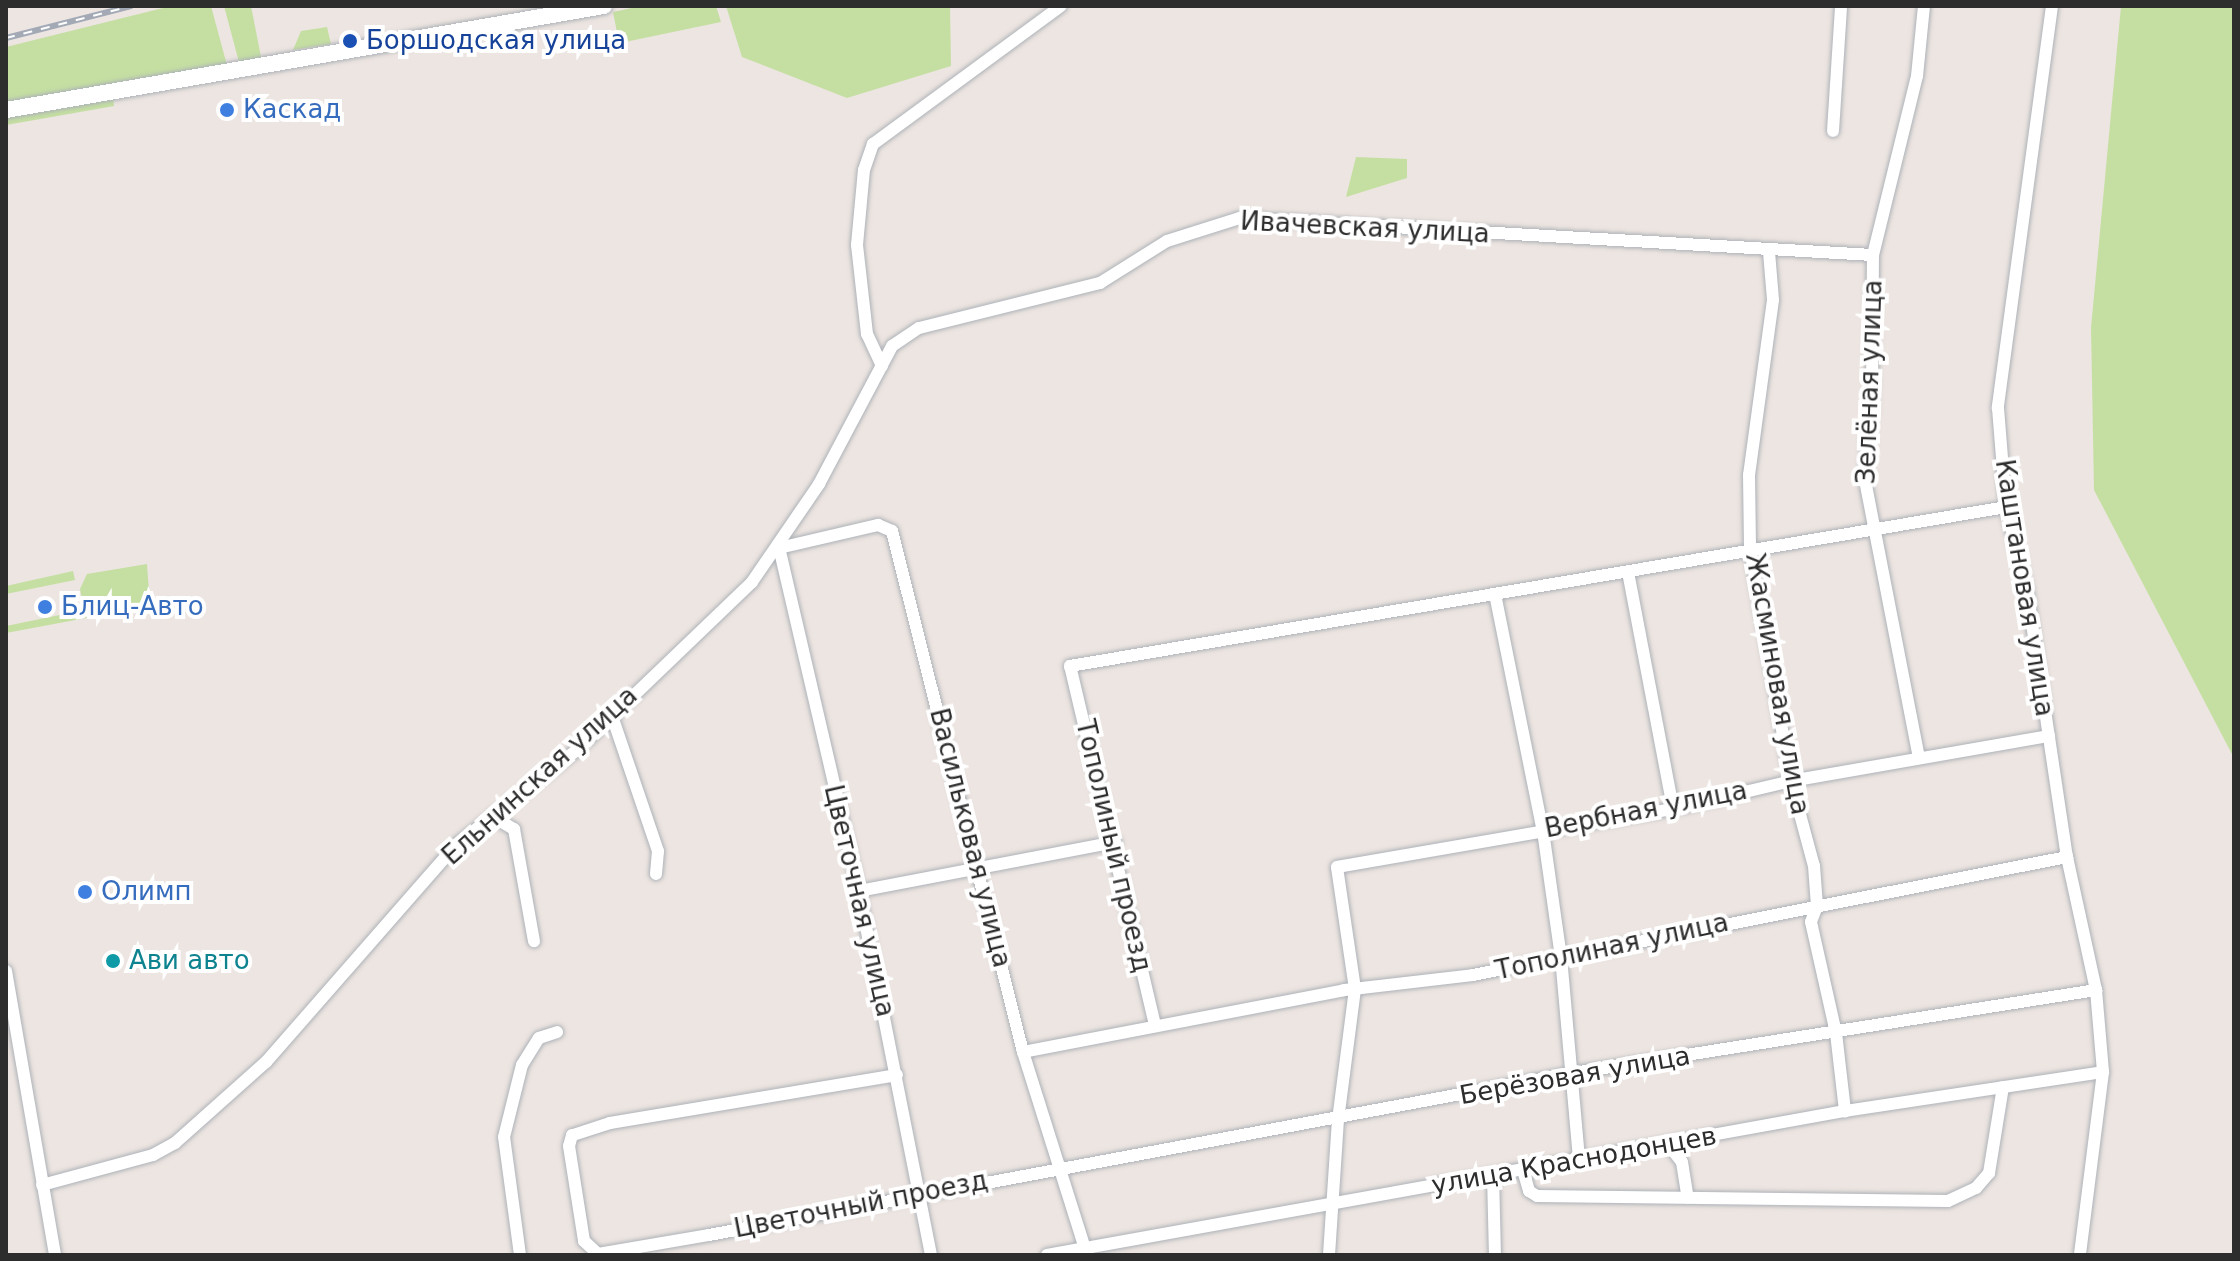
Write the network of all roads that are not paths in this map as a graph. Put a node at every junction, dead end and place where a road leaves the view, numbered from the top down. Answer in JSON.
{"nodes":[{"id":1,"x":604,"y":6,"type":"edge"},
{"id":2,"x":1061,"y":6,"type":"edge"},
{"id":3,"x":1841,"y":6,"type":"edge"},
{"id":4,"x":1924,"y":6,"type":"edge"},
{"id":5,"x":2052,"y":6,"type":"edge"},
{"id":6,"x":6,"y":110,"type":"edge"},
{"id":7,"x":1833,"y":131,"type":"dead end"},
{"id":8,"x":1769,"y":252,"type":"junction"},
{"id":9,"x":1873,"y":255,"type":"junction"},
{"id":10,"x":892,"y":346,"type":"joint"},
{"id":11,"x":882,"y":366,"type":"junction"},
{"id":12,"x":2006,"y":507,"type":"junction"},
{"id":13,"x":1870,"y":526,"type":"junction"},
{"id":14,"x":779,"y":548,"type":"junction"},
{"id":15,"x":1750,"y":548,"type":"junction"},
{"id":16,"x":1628,"y":572,"type":"junction"},
{"id":17,"x":1495,"y":594,"type":"junction"},
{"id":18,"x":612,"y":716,"type":"junction"},
{"id":19,"x":2049,"y":736,"type":"junction"},
{"id":20,"x":1919,"y":758,"type":"junction"},
{"id":21,"x":1791,"y":781,"type":"junction"},
{"id":22,"x":1673,"y":809,"type":"junction"},
{"id":23,"x":492,"y":816,"type":"junction"},
{"id":24,"x":1543,"y":831,"type":"junction"},
{"id":25,"x":1115,"y":842,"type":"junction"},
{"id":26,"x":2067,"y":857,"type":"junction"},
{"id":27,"x":977,"y":868,"type":"junction"},
{"id":28,"x":656,"y":874,"type":"dead end"},
{"id":29,"x":859,"y":891,"type":"junction"},
{"id":30,"x":1817,"y":906,"type":"junction"},
{"id":31,"x":534,"y":941,"type":"dead end"},
{"id":32,"x":1561,"y":957,"type":"junction"},
{"id":33,"x":6,"y":971,"type":"edge"},
{"id":34,"x":1355,"y":989,"type":"junction"},
{"id":35,"x":2096,"y":990,"type":"junction"},
{"id":36,"x":1155,"y":1025,"type":"junction"},
{"id":37,"x":557,"y":1032,"type":"dead end"},
{"id":38,"x":1836,"y":1033,"type":"junction"},
{"id":39,"x":1023,"y":1052,"type":"junction"},
{"id":40,"x":2103,"y":1072,"type":"junction"},
{"id":41,"x":1573,"y":1073,"type":"junction"},
{"id":42,"x":897,"y":1075,"type":"junction"},
{"id":43,"x":2003,"y":1087,"type":"junction"},
{"id":44,"x":1845,"y":1111,"type":"junction"},
{"id":45,"x":1338,"y":1120,"type":"junction"},
{"id":46,"x":1667,"y":1143,"type":"junction"},
{"id":47,"x":1579,"y":1159,"type":"junction"},
{"id":48,"x":1055,"y":1168,"type":"junction"},
{"id":49,"x":1523,"y":1170,"type":"junction"},
{"id":50,"x":1493,"y":1175,"type":"junction"},
{"id":51,"x":42,"y":1185,"type":"junction"},
{"id":52,"x":920,"y":1192,"type":"junction"},
{"id":53,"x":1688,"y":1198,"type":"junction"},
{"id":54,"x":1332,"y":1206,"type":"junction"},
{"id":55,"x":1085,"y":1251,"type":"edge"},
{"id":56,"x":55,"y":1255,"type":"edge"},
{"id":57,"x":520,"y":1255,"type":"edge"},
{"id":58,"x":931,"y":1255,"type":"edge"},
{"id":59,"x":1047,"y":1255,"type":"edge"},
{"id":60,"x":1329,"y":1255,"type":"edge"},
{"id":61,"x":1495,"y":1255,"type":"edge"},
{"id":62,"x":2080,"y":1255,"type":"edge"}],
"edges":[{"from":1,"to":6,"type":"street"},
{"from":2,"to":11,"type":"street"},
{"from":3,"to":7,"type":"street"},
{"from":4,"to":9,"type":"street","name":"Зелёная улица"},
{"from":5,"to":12,"type":"street","name":"Каштановая улица"},
{"from":8,"to":9,"type":"street","name":"Ивачевская улица"},
{"from":8,"to":10,"type":"street","name":"Ивачевская улица"},
{"from":8,"to":15,"type":"street","name":"Жасминовая улица"},
{"from":9,"to":13,"type":"street","name":"Зелёная улица"},
{"from":10,"to":11,"type":"street","name":"Ельнинская улица"},
{"from":11,"to":14,"type":"street","name":"Ельнинская улица"},
{"from":12,"to":13,"type":"street"},
{"from":12,"to":19,"type":"street","name":"Каштановая улица"},
{"from":13,"to":15,"type":"street"},
{"from":13,"to":20,"type":"street","name":"Зелёная улица"},
{"from":14,"to":18,"type":"street","name":"Ельнинская улица"},
{"from":14,"to":27,"type":"street","name":"Васильковая улица"},
{"from":14,"to":29,"type":"street","name":"Цветочная улица"},
{"from":15,"to":16,"type":"street"},
{"from":15,"to":21,"type":"street","name":"Жасминовая улица"},
{"from":16,"to":17,"type":"street"},
{"from":16,"to":22,"type":"street"},
{"from":17,"to":24,"type":"street"},
{"from":17,"to":25,"type":"street","name":"Тополиный проезд"},
{"from":18,"to":23,"type":"street","name":"Ельнинская улица"},
{"from":18,"to":28,"type":"street"},
{"from":19,"to":20,"type":"street","name":"Вербная улица"},
{"from":19,"to":26,"type":"street","name":"Каштановая улица"},
{"from":20,"to":21,"type":"street","name":"Вербная улица"},
{"from":21,"to":22,"type":"street","name":"Вербная улица"},
{"from":21,"to":30,"type":"street","name":"Жасминовая улица"},
{"from":22,"to":24,"type":"street","name":"Вербная улица"},
{"from":23,"to":31,"type":"street"},
{"from":23,"to":51,"type":"street","name":"Ельнинская улица"},
{"from":24,"to":32,"type":"street"},
{"from":24,"to":34,"type":"street","name":"Вербная улица"},
{"from":25,"to":27,"type":"street"},
{"from":25,"to":36,"type":"street","name":"Тополиный проезд"},
{"from":26,"to":30,"type":"street","name":"Тополиная улица"},
{"from":26,"to":35,"type":"street","name":"Каштановая улица"},
{"from":27,"to":29,"type":"street"},
{"from":27,"to":39,"type":"street","name":"Васильковая улица"},
{"from":29,"to":42,"type":"street","name":"Цветочная улица"},
{"from":30,"to":32,"type":"street","name":"Тополиная улица"},
{"from":30,"to":38,"type":"street","name":"Жасминовая улица"},
{"from":32,"to":34,"type":"street","name":"Тополиная улица"},
{"from":32,"to":41,"type":"street"},
{"from":33,"to":51,"type":"street"},
{"from":34,"to":36,"type":"street","name":"Тополиная улица"},
{"from":34,"to":45,"type":"street"},
{"from":35,"to":38,"type":"street","name":"Берёзовая улица"},
{"from":35,"to":40,"type":"street","name":"Каштановая улица"},
{"from":36,"to":39,"type":"street","name":"Тополиная улица"},
{"from":37,"to":57,"type":"street"},
{"from":38,"to":41,"type":"street","name":"Берёзовая улица"},
{"from":38,"to":44,"type":"street","name":"Жасминовая улица"},
{"from":39,"to":48,"type":"street","name":"Васильковая улица"},
{"from":40,"to":43,"type":"street","name":"улица Краснодонцев"},
{"from":40,"to":62,"type":"street","name":"Каштановая улица"},
{"from":41,"to":45,"type":"street","name":"Берёзовая улица"},
{"from":41,"to":47,"type":"street"},
{"from":42,"to":52,"type":"street","name":"Цветочная улица"},
{"from":42,"to":52,"type":"street","name":"Цветочный проезд"},
{"from":43,"to":44,"type":"street","name":"улица Краснодонцев"},
{"from":43,"to":53,"type":"street"},
{"from":44,"to":46,"type":"street","name":"улица Краснодонцев"},
{"from":45,"to":48,"type":"street","name":"Берёзовая улица"},
{"from":45,"to":54,"type":"street"},
{"from":46,"to":47,"type":"street","name":"улица Краснодонцев"},
{"from":46,"to":53,"type":"street"},
{"from":47,"to":49,"type":"street","name":"улица Краснодонцев"},
{"from":48,"to":52,"type":"street","name":"Цветочный проезд"},
{"from":48,"to":55,"type":"street","name":"Васильковая улица"},
{"from":49,"to":50,"type":"street","name":"улица Краснодонцев"},
{"from":49,"to":53,"type":"street"},
{"from":50,"to":54,"type":"street","name":"улица Краснодонцев"},
{"from":50,"to":61,"type":"street"},
{"from":51,"to":56,"type":"street"},
{"from":52,"to":58,"type":"street","name":"Цветочная улица"},
{"from":54,"to":55,"type":"street","name":"улица Краснодонцев"},
{"from":54,"to":60,"type":"street"},
{"from":55,"to":59,"type":"street","name":"улица Краснодонцев"}]}
